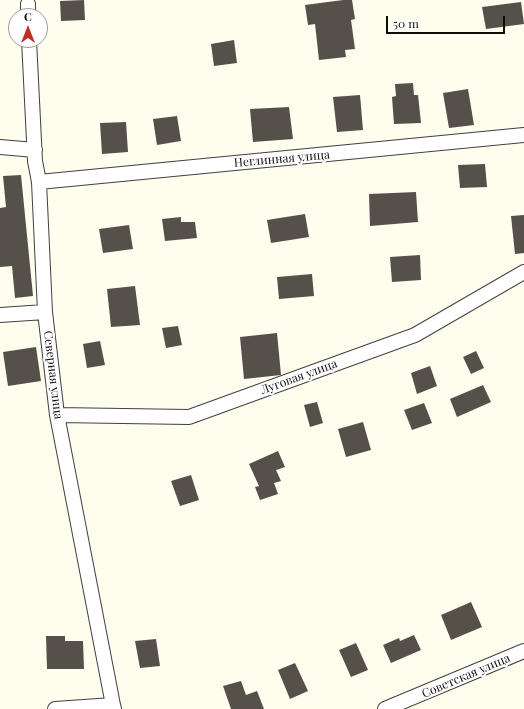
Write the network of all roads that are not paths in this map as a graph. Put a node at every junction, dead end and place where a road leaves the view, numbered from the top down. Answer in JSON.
{"nodes":[{"id":1,"x":29,"y":48,"type":"edge"},
{"id":2,"x":524,"y":135,"type":"edge"},
{"id":3,"x":0,"y":147,"type":"edge"},
{"id":4,"x":35,"y":150,"type":"junction"},
{"id":5,"x":40,"y":182,"type":"junction"},
{"id":6,"x":524,"y":272,"type":"edge"},
{"id":7,"x":45,"y":312,"type":"junction"},
{"id":8,"x":0,"y":315,"type":"edge"},
{"id":9,"x":57,"y":415,"type":"junction"},
{"id":10,"x":524,"y":651,"type":"edge"},
{"id":11,"x":113,"y":707,"type":"edge"},
{"id":12,"x":55,"y":709,"type":"edge"},
{"id":13,"x":385,"y":709,"type":"edge"}],
"edges":[{"from":1,"to":4,"type":"street","name":"Северная улица"},
{"from":2,"to":5,"type":"street","name":"Неглинная улица"},
{"from":3,"to":4,"type":"street"},
{"from":4,"to":5,"type":"street","name":"Северная улица"},
{"from":5,"to":7,"type":"street","name":"Северная улица"},
{"from":6,"to":9,"type":"street","name":"Луговая улица"},
{"from":7,"to":8,"type":"street"},
{"from":7,"to":9,"type":"street","name":"Северная улица"},
{"from":9,"to":11,"type":"street","name":"Северная улица"},
{"from":10,"to":13,"type":"street","name":"Советская улица"},
{"from":11,"to":12,"type":"street"}]}
